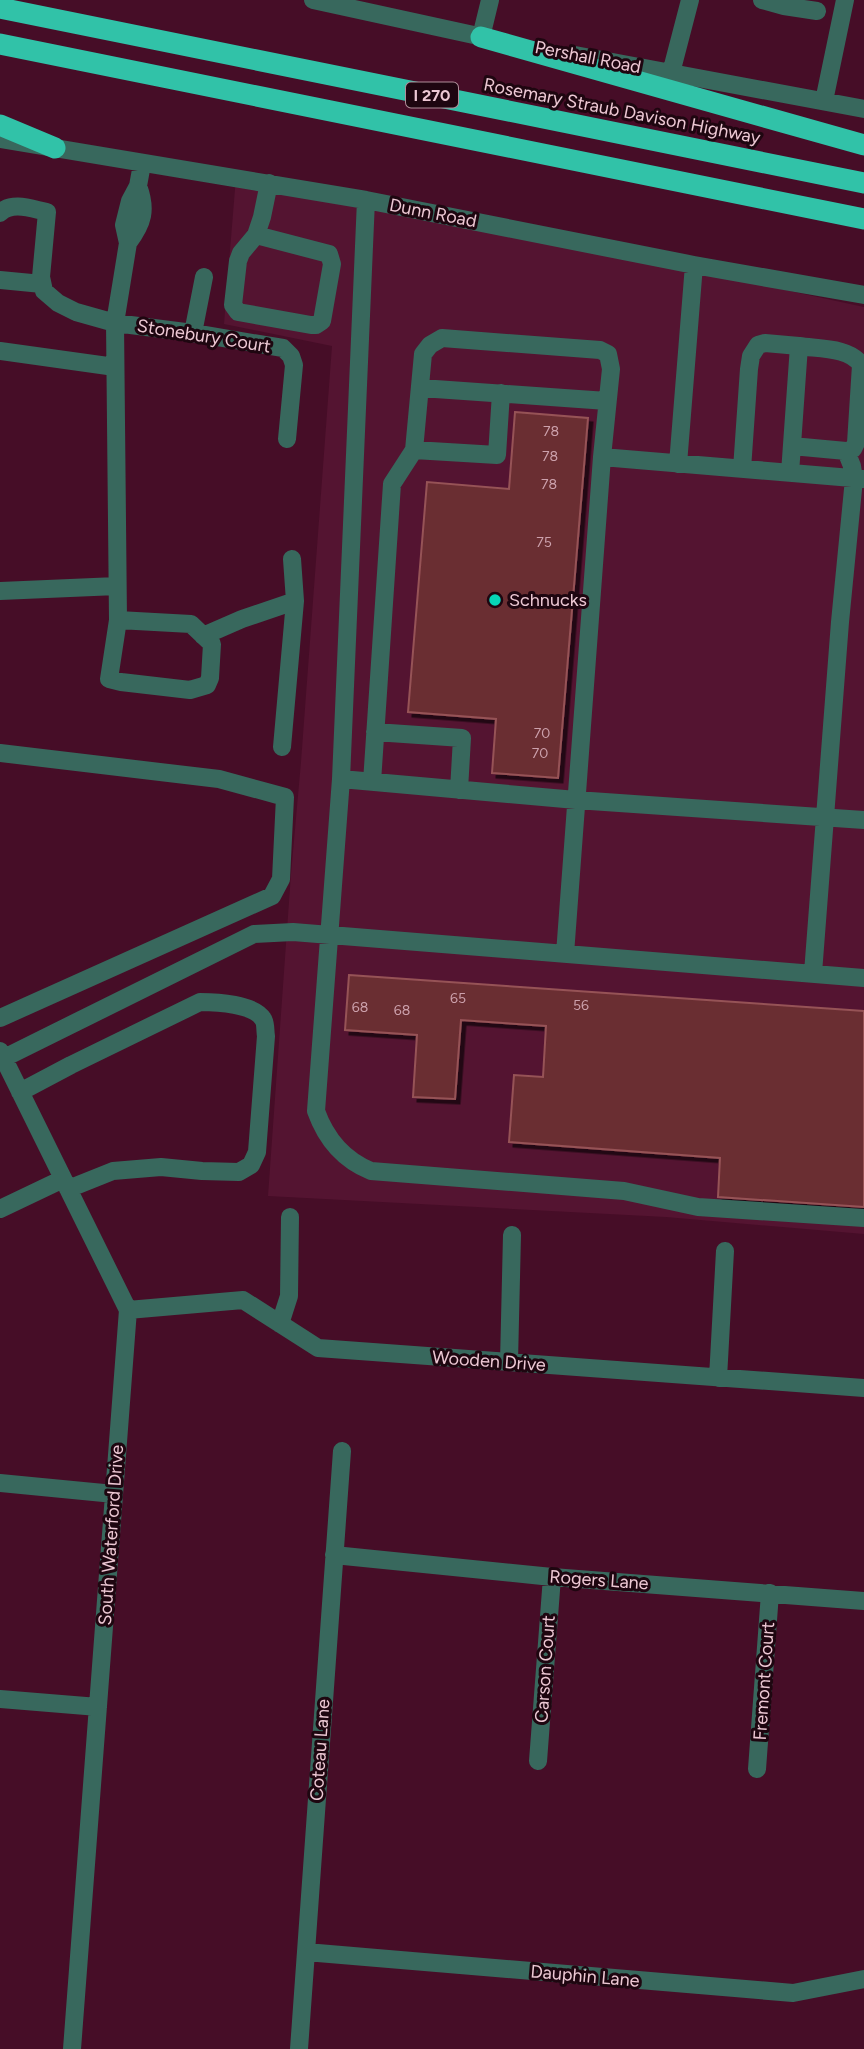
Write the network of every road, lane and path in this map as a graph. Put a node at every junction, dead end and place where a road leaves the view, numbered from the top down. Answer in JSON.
{"nodes":[{"id":1,"x":313,"y":0,"type":"edge"},
{"id":2,"x":490,"y":0,"type":"edge"},
{"id":3,"x":690,"y":0,"type":"edge"},
{"id":4,"x":762,"y":0,"type":"edge"},
{"id":5,"x":845,"y":0,"type":"edge"},
{"id":6,"x":0,"y":8,"type":"edge"},
{"id":7,"x":817,"y":11,"type":"dead end"},
{"id":8,"x":481,"y":37,"type":"junction"},
{"id":9,"x":0,"y":44,"type":"edge"},
{"id":10,"x":671,"y":73,"type":"junction"},
{"id":11,"x":824,"y":101,"type":"junction"},
{"id":12,"x":864,"y":109,"type":"edge"},
{"id":13,"x":0,"y":125,"type":"edge"},
{"id":14,"x":0,"y":139,"type":"edge"},
{"id":15,"x":864,"y":145,"type":"edge"},
{"id":16,"x":55,"y":148,"type":"junction"},
{"id":17,"x":142,"y":163,"type":"junction"},
{"id":18,"x":269,"y":183,"type":"junction"},
{"id":19,"x":864,"y":183,"type":"edge"},
{"id":20,"x":366,"y":200,"type":"junction"},
{"id":21,"x":0,"y":212,"type":"edge"},
{"id":22,"x":864,"y":219,"type":"edge"},
{"id":23,"x":254,"y":238,"type":"junction"},
{"id":24,"x":694,"y":265,"type":"junction"},
{"id":25,"x":204,"y":277,"type":"dead end"},
{"id":26,"x":0,"y":280,"type":"edge"},
{"id":27,"x":42,"y":284,"type":"junction"},
{"id":28,"x":864,"y":295,"type":"edge"},
{"id":29,"x":115,"y":323,"type":"junction"},
{"id":30,"x":193,"y":332,"type":"junction"},
{"id":31,"x":799,"y":346,"type":"junction"},
{"id":32,"x":0,"y":351,"type":"edge"},
{"id":33,"x":115,"y":367,"type":"junction"},
{"id":34,"x":421,"y":388,"type":"junction"},
{"id":35,"x":501,"y":393,"type":"junction"},
{"id":36,"x":607,"y":401,"type":"junction"},
{"id":37,"x":287,"y":439,"type":"dead end"},
{"id":38,"x":792,"y":446,"type":"junction"},
{"id":39,"x":414,"y":450,"type":"junction"},
{"id":40,"x":846,"y":450,"type":"junction"},
{"id":41,"x":602,"y":457,"type":"junction"},
{"id":42,"x":678,"y":464,"type":"junction"},
{"id":43,"x":742,"y":469,"type":"junction"},
{"id":44,"x":790,"y":473,"type":"junction"},
{"id":45,"x":859,"y":479,"type":"edge"},
{"id":46,"x":292,"y":559,"type":"dead end"},
{"id":47,"x":117,"y":586,"type":"junction"},
{"id":48,"x":0,"y":591,"type":"edge"},
{"id":49,"x":295,"y":601,"type":"junction"},
{"id":50,"x":118,"y":620,"type":"junction"},
{"id":51,"x":203,"y":636,"type":"junction"},
{"id":52,"x":375,"y":732,"type":"junction"},
{"id":53,"x":282,"y":747,"type":"dead end"},
{"id":54,"x":0,"y":753,"type":"edge"},
{"id":55,"x":341,"y":779,"type":"junction"},
{"id":56,"x":372,"y":782,"type":"junction"},
{"id":57,"x":459,"y":790,"type":"junction"},
{"id":58,"x":576,"y":800,"type":"junction"},
{"id":59,"x":825,"y":817,"type":"junction"},
{"id":60,"x":864,"y":820,"type":"edge"},
{"id":61,"x":328,"y":935,"type":"junction"},
{"id":62,"x":565,"y":954,"type":"junction"},
{"id":63,"x":813,"y":974,"type":"junction"},
{"id":64,"x":864,"y":978,"type":"edge"},
{"id":65,"x":0,"y":1018,"type":"edge"},
{"id":66,"x":2,"y":1054,"type":"edge"},
{"id":67,"x":20,"y":1092,"type":"junction"},
{"id":68,"x":65,"y":1184,"type":"junction"},
{"id":69,"x":0,"y":1209,"type":"edge"},
{"id":70,"x":290,"y":1217,"type":"dead end"},
{"id":71,"x":864,"y":1218,"type":"edge"},
{"id":72,"x":512,"y":1235,"type":"dead end"},
{"id":73,"x":725,"y":1251,"type":"dead end"},
{"id":74,"x":128,"y":1310,"type":"junction"},
{"id":75,"x":280,"y":1324,"type":"junction"},
{"id":76,"x":509,"y":1362,"type":"junction"},
{"id":77,"x":718,"y":1378,"type":"junction"},
{"id":78,"x":864,"y":1388,"type":"edge"},
{"id":79,"x":342,"y":1451,"type":"dead end"},
{"id":80,"x":0,"y":1483,"type":"edge"},
{"id":81,"x":114,"y":1494,"type":"junction"},
{"id":82,"x":334,"y":1555,"type":"junction"},
{"id":83,"x":552,"y":1577,"type":"junction"},
{"id":84,"x":770,"y":1592,"type":"junction"},
{"id":85,"x":864,"y":1601,"type":"edge"},
{"id":86,"x":0,"y":1699,"type":"edge"},
{"id":87,"x":98,"y":1706,"type":"junction"},
{"id":88,"x":538,"y":1761,"type":"dead end"},
{"id":89,"x":757,"y":1769,"type":"dead end"},
{"id":90,"x":306,"y":1952,"type":"junction"},
{"id":91,"x":864,"y":1979,"type":"edge"},
{"id":92,"x":72,"y":2049,"type":"edge"},
{"id":93,"x":299,"y":2049,"type":"edge"}],
"edges":[{"from":1,"to":8,"type":"street","name":"Pershall Road"},
{"from":2,"to":8,"type":"street"},
{"from":3,"to":10,"type":"street"},
{"from":4,"to":7,"type":"street"},
{"from":5,"to":11,"type":"street"},
{"from":6,"to":19,"type":"highway","name":"Rosemary Straub Davison Highway","number":"I 270"},
{"from":8,"to":10,"type":"street","name":"Pershall Road"},
{"from":8,"to":15,"type":"highway"},
{"from":9,"to":22,"type":"highway","number":"I 270"},
{"from":10,"to":11,"type":"street","name":"Pershall Road"},
{"from":11,"to":12,"type":"street","name":"Pershall Road"},
{"from":13,"to":16,"type":"highway"},
{"from":14,"to":16,"type":"street","name":"Dunn Road"},
{"from":16,"to":17,"type":"street","name":"Dunn Road"},
{"from":17,"to":18,"type":"street","name":"Dunn Road"},
{"from":17,"to":29,"type":"street","name":"Stonebury Court"},
{"from":18,"to":20,"type":"street","name":"Dunn Road"},
{"from":18,"to":23,"type":"street"},
{"from":20,"to":24,"type":"street","name":"Dunn Road"},
{"from":20,"to":55,"type":"street"},
{"from":21,"to":27,"type":"street"},
{"from":23,"to":23,"type":"street"},
{"from":24,"to":28,"type":"street","name":"Dunn Road"},
{"from":24,"to":42,"type":"street"},
{"from":25,"to":30,"type":"street"},
{"from":26,"to":27,"type":"street"},
{"from":27,"to":29,"type":"street","name":"Stonebury Court"},
{"from":29,"to":30,"type":"street","name":"Stonebury Court"},
{"from":29,"to":33,"type":"street","name":"Stonebury Court"},
{"from":30,"to":37,"type":"street","name":"Stonebury Court"},
{"from":31,"to":38,"type":"street"},
{"from":31,"to":40,"type":"street"},
{"from":31,"to":43,"type":"street"},
{"from":32,"to":33,"type":"street"},
{"from":33,"to":47,"type":"street","name":"Stonebury Court"},
{"from":34,"to":35,"type":"street"},
{"from":34,"to":36,"type":"street"},
{"from":34,"to":39,"type":"street"},
{"from":35,"to":36,"type":"street"},
{"from":35,"to":39,"type":"street"},
{"from":36,"to":41,"type":"street"},
{"from":38,"to":40,"type":"street"},
{"from":38,"to":44,"type":"street"},
{"from":39,"to":52,"type":"street"},
{"from":40,"to":45,"type":"street"},
{"from":41,"to":42,"type":"street"},
{"from":41,"to":58,"type":"street"},
{"from":42,"to":43,"type":"street"},
{"from":43,"to":44,"type":"street"},
{"from":44,"to":45,"type":"street"},
{"from":45,"to":59,"type":"street"},
{"from":46,"to":49,"type":"street"},
{"from":47,"to":48,"type":"street"},
{"from":47,"to":50,"type":"street","name":"Stonebury Court"},
{"from":49,"to":51,"type":"street"},
{"from":49,"to":53,"type":"street"},
{"from":50,"to":51,"type":"street"},
{"from":50,"to":51,"type":"street","name":"Stonebury Court"},
{"from":52,"to":56,"type":"street"},
{"from":52,"to":57,"type":"street"},
{"from":54,"to":65,"type":"street"},
{"from":55,"to":56,"type":"street"},
{"from":55,"to":61,"type":"street"},
{"from":56,"to":57,"type":"street"},
{"from":57,"to":58,"type":"street"},
{"from":58,"to":59,"type":"street"},
{"from":58,"to":62,"type":"street"},
{"from":59,"to":60,"type":"street"},
{"from":59,"to":63,"type":"street"},
{"from":61,"to":62,"type":"street"},
{"from":61,"to":66,"type":"street"},
{"from":61,"to":71,"type":"street"},
{"from":62,"to":63,"type":"street"},
{"from":63,"to":64,"type":"street"},
{"from":66,"to":67,"type":"street"},
{"from":67,"to":68,"type":"street"},
{"from":67,"to":68,"type":"street"},
{"from":68,"to":69,"type":"street"},
{"from":68,"to":74,"type":"street"},
{"from":70,"to":75,"type":"street"},
{"from":72,"to":76,"type":"street"},
{"from":73,"to":77,"type":"street"},
{"from":74,"to":75,"type":"street","name":"Wooden Drive"},
{"from":74,"to":81,"type":"street","name":"South Waterford Drive"},
{"from":75,"to":76,"type":"street","name":"Wooden Drive"},
{"from":76,"to":77,"type":"street","name":"Wooden Drive"},
{"from":77,"to":78,"type":"street","name":"Wooden Drive"},
{"from":79,"to":82,"type":"street","name":"Coteau Lane"},
{"from":80,"to":81,"type":"street"},
{"from":81,"to":87,"type":"street","name":"South Waterford Drive"},
{"from":82,"to":83,"type":"street","name":"Rogers Lane"},
{"from":82,"to":90,"type":"street","name":"Coteau Lane"},
{"from":83,"to":84,"type":"street","name":"Rogers Lane"},
{"from":83,"to":88,"type":"street","name":"Carson Court"},
{"from":84,"to":85,"type":"street","name":"Rogers Lane"},
{"from":84,"to":89,"type":"street","name":"Fremont Court"},
{"from":86,"to":87,"type":"street"},
{"from":87,"to":92,"type":"street","name":"South Waterford Drive"},
{"from":90,"to":91,"type":"street","name":"Dauphin Lane"},
{"from":90,"to":93,"type":"street","name":"Coteau Lane"}]}
